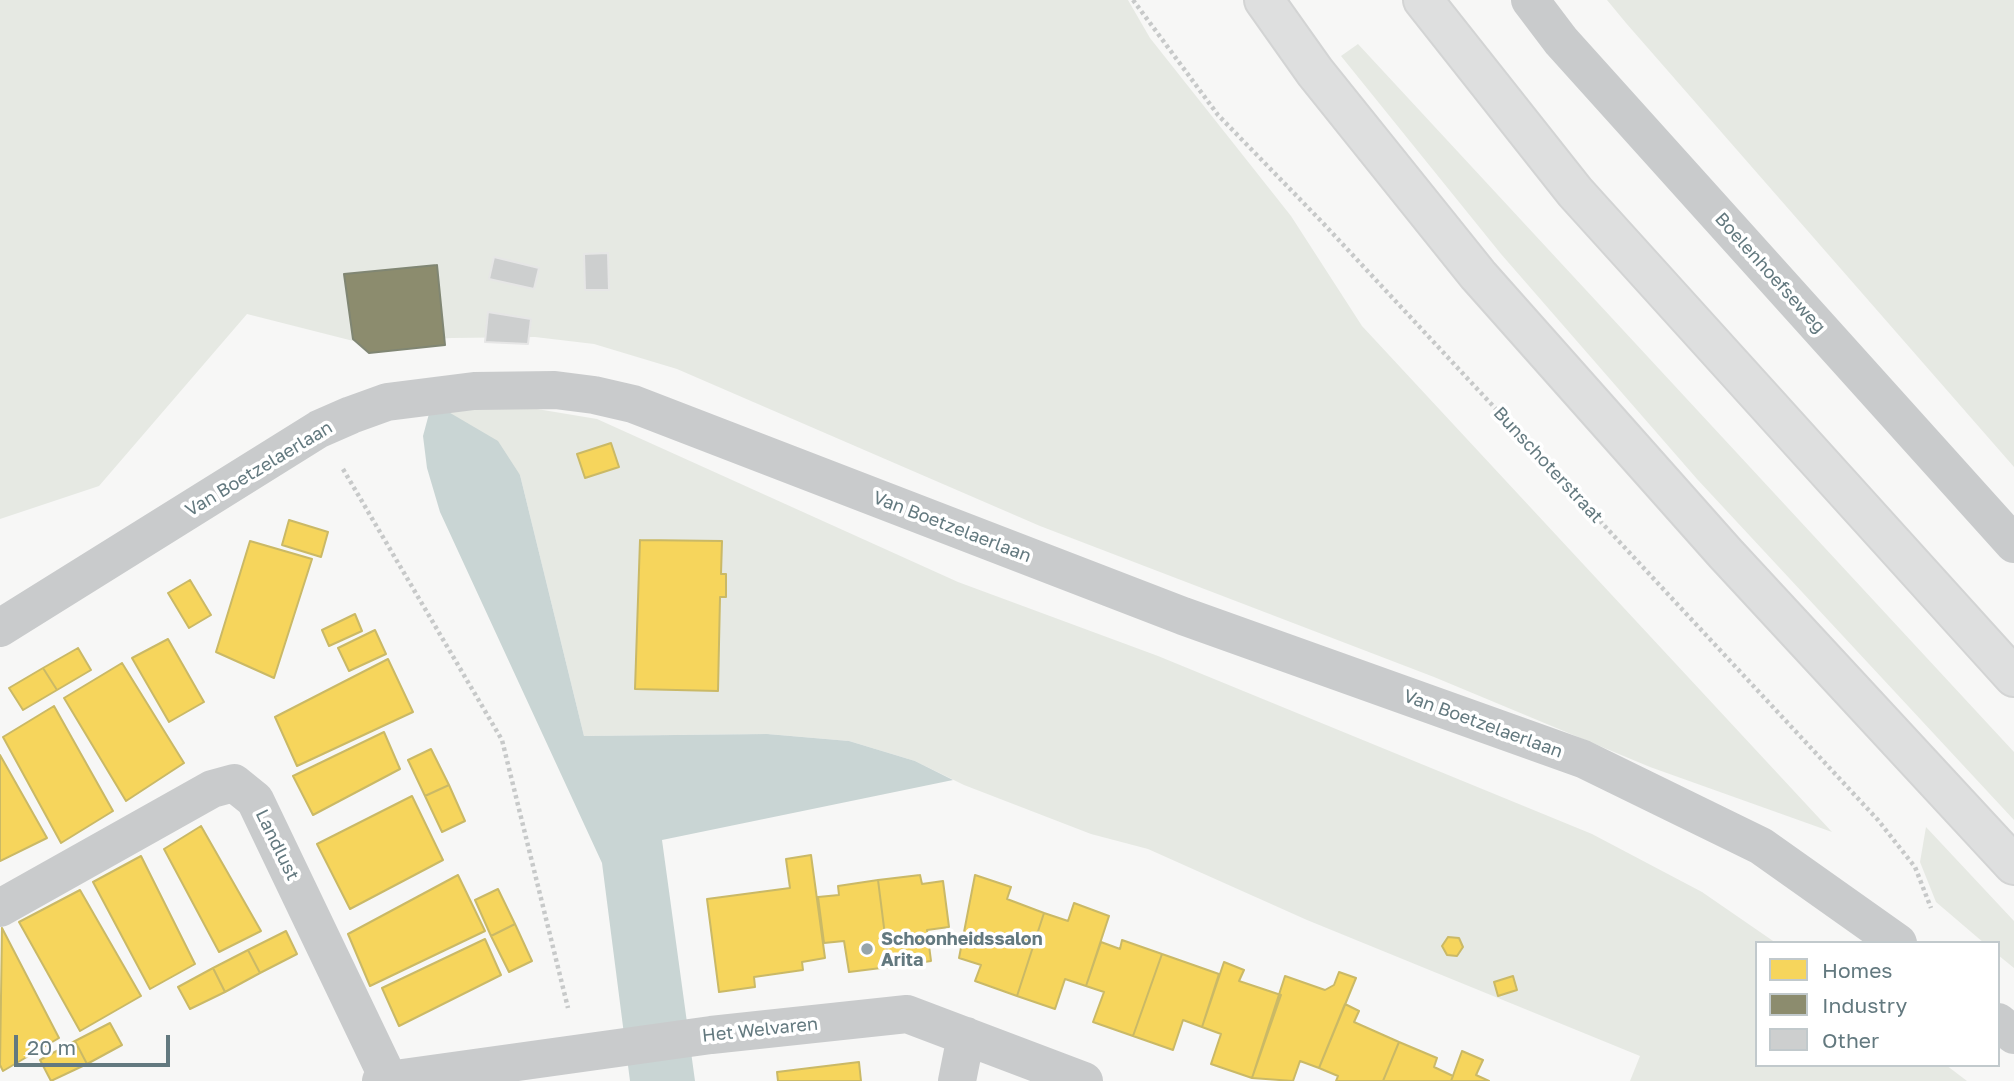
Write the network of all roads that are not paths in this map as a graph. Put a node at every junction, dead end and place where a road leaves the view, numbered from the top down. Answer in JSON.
{"nodes":[{"id":1,"x":1264,"y":0,"type":"edge"},
{"id":2,"x":1423,"y":0,"type":"edge"},
{"id":3,"x":1530,"y":0,"type":"edge"},
{"id":4,"x":2014,"y":544,"type":"edge"},
{"id":5,"x":0,"y":628,"type":"edge"},
{"id":6,"x":2014,"y":677,"type":"edge"},
{"id":7,"x":2014,"y":865,"type":"edge"},
{"id":8,"x":0,"y":908,"type":"edge"},
{"id":9,"x":1895,"y":941,"type":"edge"},
{"id":10,"x":2000,"y":1024,"type":"edge"},
{"id":11,"x":2014,"y":1035,"type":"edge"},
{"id":12,"x":966,"y":1036,"type":"junction"},
{"id":13,"x":580,"y":1067,"type":"edge"},
{"id":14,"x":385,"y":1080,"type":"edge"},
{"id":15,"x":957,"y":1081,"type":"edge"},
{"id":16,"x":1084,"y":1081,"type":"edge"}],
"edges":[{"from":1,"to":7,"type":"main road"},
{"from":2,"to":6,"type":"main road"},
{"from":3,"to":4,"type":"street","name":"Boelenhoefseweg"},
{"from":5,"to":9,"type":"street","name":"Van Boetzelaerlaan"},
{"from":8,"to":14,"type":"street","name":"Landlust"},
{"from":10,"to":11,"type":"street"},
{"from":12,"to":13,"type":"street","name":"Het Welvaren"},
{"from":12,"to":15,"type":"street"},
{"from":12,"to":16,"type":"street","name":"Het Welvaren"},
{"from":13,"to":14,"type":"street","name":"Het Welvaren"}]}
